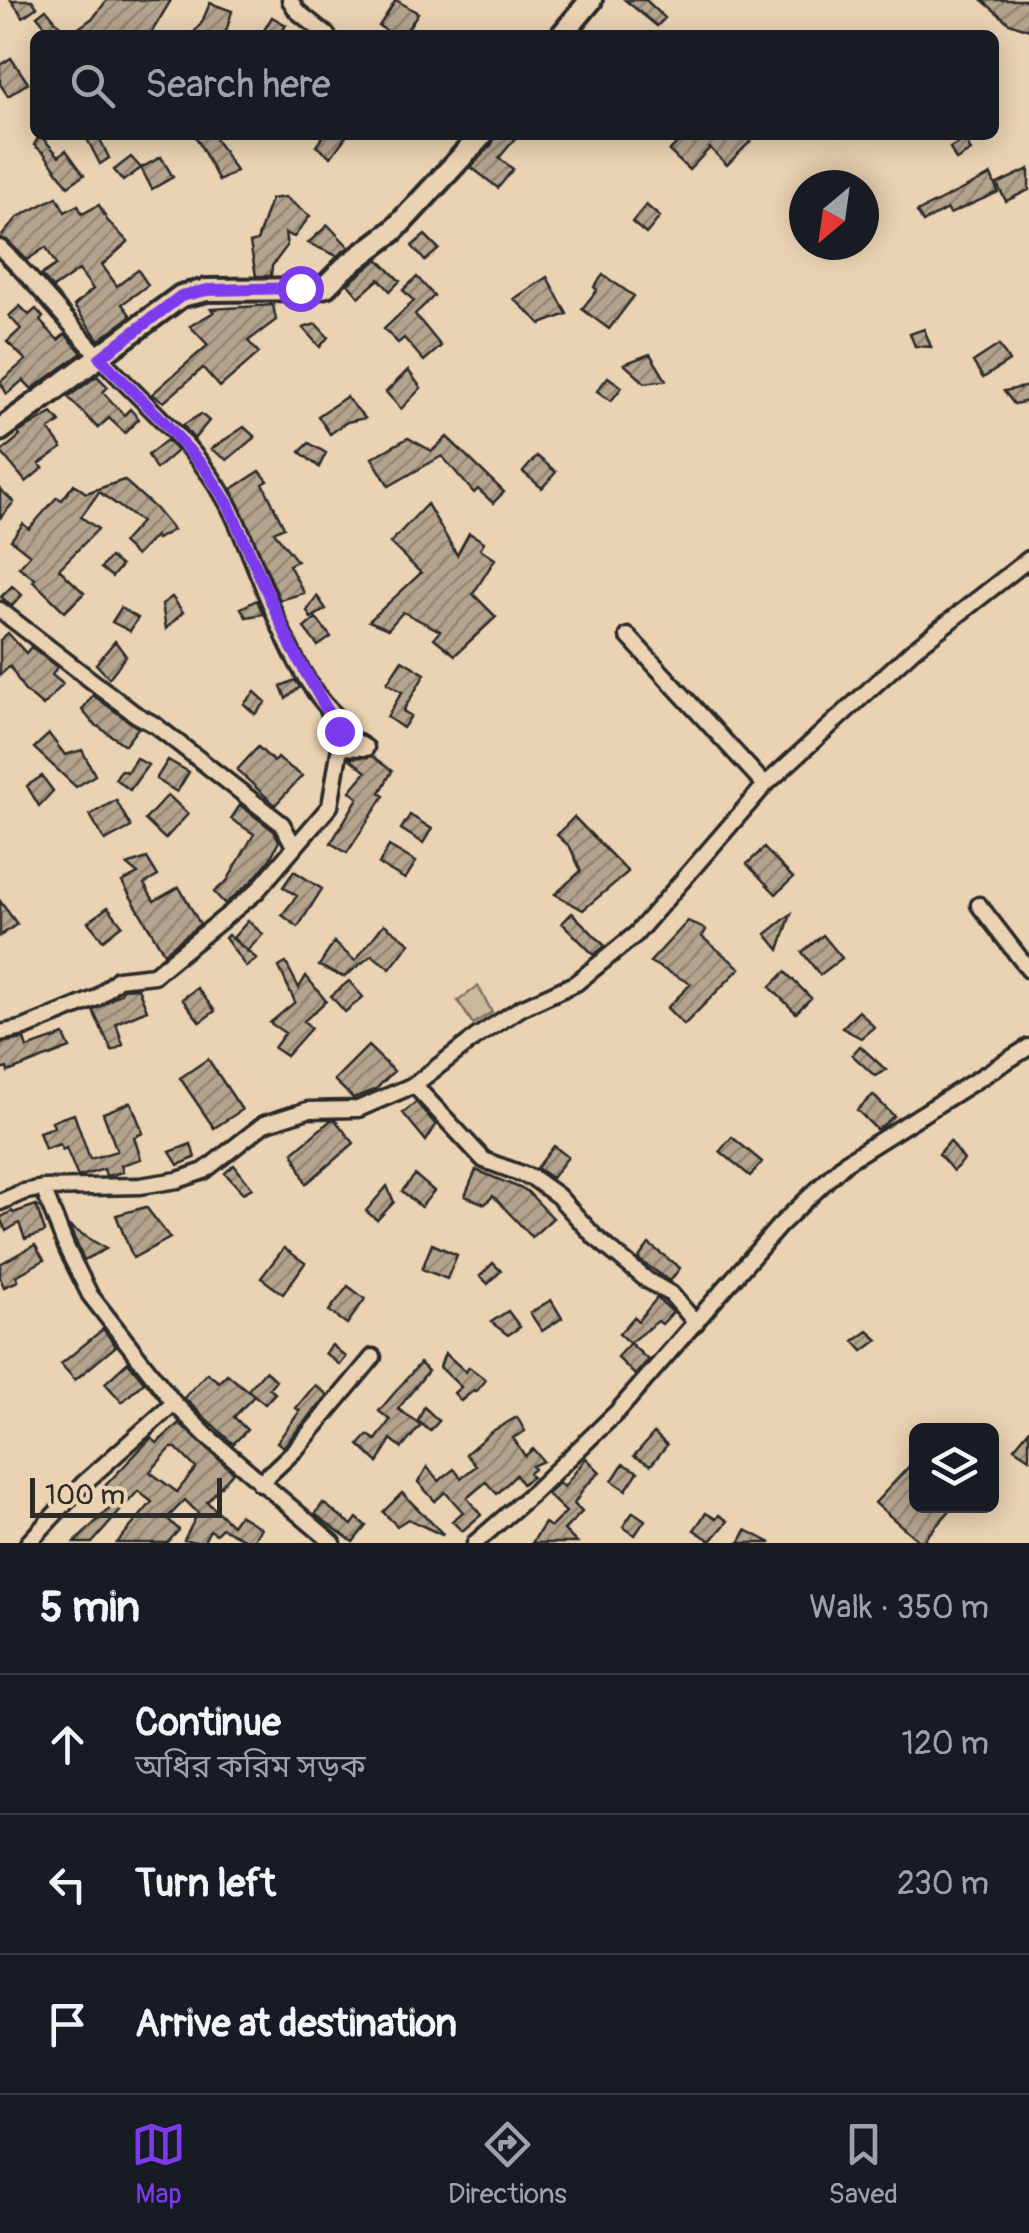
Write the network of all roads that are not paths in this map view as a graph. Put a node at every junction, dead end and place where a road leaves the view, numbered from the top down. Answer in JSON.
{"nodes":[{"id":1,"x":290,"y":0,"type":"edge"},
{"id":2,"x":591,"y":0,"type":"edge"},
{"id":3,"x":320,"y":30,"type":"edge"},
{"id":4,"x":566,"y":30,"type":"edge"},
{"id":5,"x":473,"y":140,"type":"edge"},
{"id":6,"x":0,"y":248,"type":"edge"},
{"id":7,"x":100,"y":358,"type":"junction"},
{"id":8,"x":0,"y":430,"type":"edge"},
{"id":9,"x":1029,"y":560,"type":"edge"},
{"id":10,"x":0,"y":610,"type":"edge"},
{"id":11,"x":628,"y":636,"type":"dead end"},
{"id":12,"x":765,"y":785,"type":"junction"},
{"id":13,"x":294,"y":846,"type":"junction"},
{"id":14,"x":979,"y":905,"type":"dead end"},
{"id":15,"x":1029,"y":970,"type":"edge"},
{"id":16,"x":0,"y":1033,"type":"edge"},
{"id":17,"x":1029,"y":1047,"type":"edge"},
{"id":18,"x":414,"y":1085,"type":"junction"},
{"id":19,"x":43,"y":1188,"type":"junction"},
{"id":20,"x":0,"y":1202,"type":"edge"},
{"id":21,"x":696,"y":1323,"type":"junction"},
{"id":22,"x":373,"y":1357,"type":"dead end"},
{"id":23,"x":174,"y":1403,"type":"junction"},
{"id":24,"x":260,"y":1483,"type":"junction"},
{"id":25,"x":28,"y":1543,"type":"edge"},
{"id":26,"x":333,"y":1543,"type":"edge"},
{"id":27,"x":476,"y":1543,"type":"edge"}],
"edges":[{"from":1,"to":3,"type":"street"},
{"from":2,"to":4,"type":"main road"},
{"from":5,"to":7,"type":"main road"},
{"from":6,"to":7,"type":"street"},
{"from":7,"to":8,"type":"main road"},
{"from":7,"to":13,"type":"street"},
{"from":9,"to":12,"type":"street"},
{"from":10,"to":13,"type":"street"},
{"from":11,"to":12,"type":"street"},
{"from":12,"to":18,"type":"street"},
{"from":13,"to":16,"type":"street"},
{"from":14,"to":15,"type":"street"},
{"from":17,"to":21,"type":"street"},
{"from":18,"to":19,"type":"street"},
{"from":18,"to":21,"type":"street"},
{"from":19,"to":20,"type":"street"},
{"from":19,"to":23,"type":"street"},
{"from":21,"to":27,"type":"street"},
{"from":22,"to":24,"type":"street"},
{"from":23,"to":24,"type":"street"},
{"from":23,"to":25,"type":"street"},
{"from":24,"to":26,"type":"street"}]}
